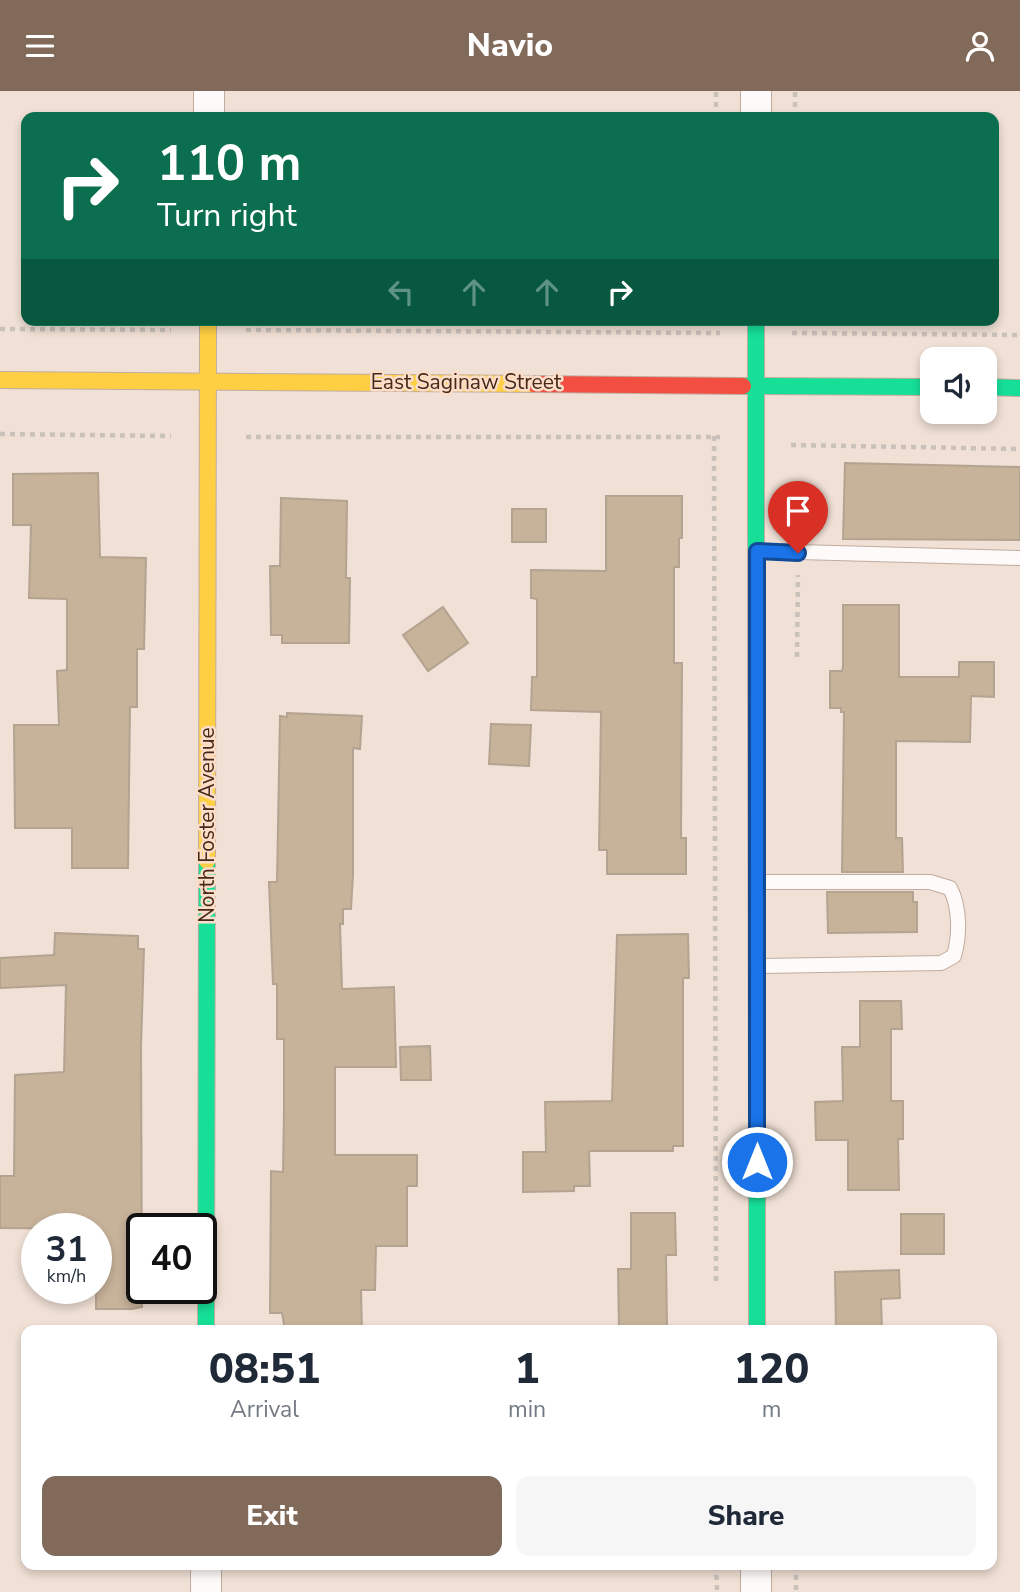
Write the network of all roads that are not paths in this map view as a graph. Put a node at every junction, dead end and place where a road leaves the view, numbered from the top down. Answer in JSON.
{"nodes":[{"id":1,"x":209,"y":91,"type":"edge"},
{"id":2,"x":756,"y":91,"type":"edge"},
{"id":3,"x":209,"y":112,"type":"edge"},
{"id":4,"x":756,"y":112,"type":"edge"},
{"id":5,"x":208,"y":326,"type":"edge"},
{"id":6,"x":757,"y":327,"type":"edge"},
{"id":7,"x":0,"y":380,"type":"edge"},
{"id":8,"x":208,"y":380,"type":"junction"},
{"id":9,"x":757,"y":384,"type":"junction"},
{"id":10,"x":920,"y":387,"type":"edge"},
{"id":11,"x":997,"y":387,"type":"edge"},
{"id":12,"x":1020,"y":388,"type":"edge"},
{"id":13,"x":757,"y":551,"type":"junction"},
{"id":14,"x":1020,"y":558,"type":"edge"},
{"id":15,"x":757,"y":882,"type":"junction"},
{"id":16,"x":757,"y":966,"type":"junction"},
{"id":17,"x":206,"y":1325,"type":"edge"},
{"id":18,"x":757,"y":1325,"type":"edge"},
{"id":19,"x":206,"y":1570,"type":"edge"},
{"id":20,"x":756,"y":1570,"type":"edge"},
{"id":21,"x":206,"y":1592,"type":"edge"},
{"id":22,"x":756,"y":1592,"type":"edge"}],
"edges":[{"from":1,"to":3,"type":"street"},
{"from":2,"to":4,"type":"street"},
{"from":5,"to":8,"type":"street","name":"North Foster Avenue"},
{"from":6,"to":9,"type":"street"},
{"from":7,"to":8,"type":"street","name":"East Saginaw Street"},
{"from":8,"to":9,"type":"street","name":"East Saginaw Street"},
{"from":8,"to":17,"type":"street","name":"North Foster Avenue"},
{"from":9,"to":10,"type":"street","name":"East Saginaw Street"},
{"from":9,"to":13,"type":"street"},
{"from":11,"to":12,"type":"street"},
{"from":13,"to":14,"type":"lane"},
{"from":13,"to":15,"type":"street"},
{"from":15,"to":16,"type":"street"},
{"from":15,"to":16,"type":"lane"},
{"from":16,"to":18,"type":"street"},
{"from":19,"to":21,"type":"street"},
{"from":20,"to":22,"type":"street"}]}
